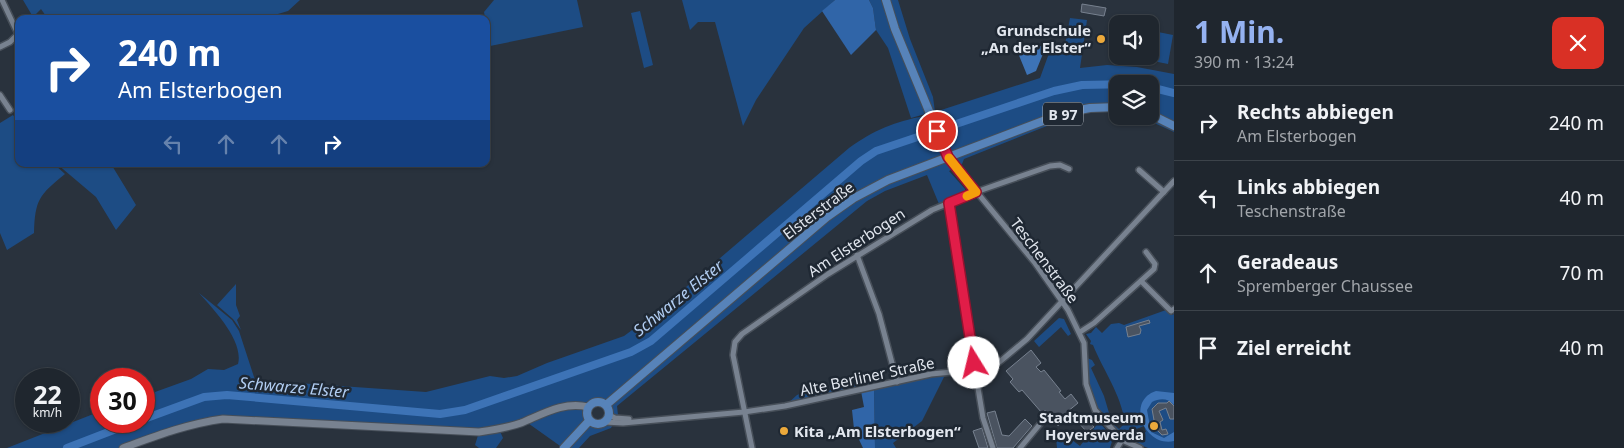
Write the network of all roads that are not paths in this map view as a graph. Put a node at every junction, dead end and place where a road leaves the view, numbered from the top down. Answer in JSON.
{"nodes":[{"id":1,"x":2,"y":0,"type":"edge"},
{"id":2,"x":886,"y":0,"type":"edge"},
{"id":3,"x":15,"y":27,"type":"edge"},
{"id":4,"x":15,"y":36,"type":"edge"},
{"id":5,"x":0,"y":47,"type":"edge"},
{"id":6,"x":0,"y":95,"type":"edge"},
{"id":7,"x":1109,"y":107,"type":"edge"},
{"id":8,"x":10,"y":110,"type":"dead end"},
{"id":9,"x":1159,"y":118,"type":"edge"},
{"id":10,"x":1174,"y":126,"type":"edge"},
{"id":11,"x":948,"y":157,"type":"junction"},
{"id":12,"x":1069,"y":169,"type":"dead end"},
{"id":13,"x":1139,"y":170,"type":"dead end"},
{"id":14,"x":1174,"y":181,"type":"edge"},
{"id":15,"x":976,"y":192,"type":"junction"},
{"id":16,"x":1164,"y":192,"type":"junction"},
{"id":17,"x":949,"y":203,"type":"junction"},
{"id":18,"x":1146,"y":252,"type":"dead end"},
{"id":19,"x":857,"y":256,"type":"junction"},
{"id":20,"x":1141,"y":281,"type":"junction"},
{"id":21,"x":1063,"y":302,"type":"junction"},
{"id":22,"x":1174,"y":309,"type":"edge"},
{"id":23,"x":1080,"y":332,"type":"junction"},
{"id":24,"x":975,"y":370,"type":"junction"},
{"id":25,"x":897,"y":382,"type":"junction"},
{"id":26,"x":606,"y":405,"type":"junction"},
{"id":27,"x":588,"y":408,"type":"junction"},
{"id":28,"x":744,"y":412,"type":"junction"},
{"id":29,"x":607,"y":418,"type":"junction"},
{"id":30,"x":1045,"y":418,"type":"dead end"},
{"id":31,"x":589,"y":421,"type":"junction"},
{"id":32,"x":1122,"y":440,"type":"junction"},
{"id":33,"x":123,"y":448,"type":"edge"},
{"id":34,"x":564,"y":448,"type":"edge"},
{"id":35,"x":752,"y":448,"type":"edge"},
{"id":36,"x":993,"y":448,"type":"edge"},
{"id":37,"x":1020,"y":448,"type":"edge"},
{"id":38,"x":1117,"y":448,"type":"edge"},
{"id":39,"x":1140,"y":448,"type":"edge"}],
"edges":[{"from":1,"to":3,"type":"street"},
{"from":2,"to":11,"type":"main road"},
{"from":4,"to":5,"type":"street"},
{"from":6,"to":8,"type":"street"},
{"from":7,"to":11,"type":"main road","name":"Elsterstraße","number":"B 97"},
{"from":9,"to":10,"type":"main road"},
{"from":11,"to":15,"type":"street","name":"Teschenstraße"},
{"from":11,"to":26,"type":"main road","name":"Elsterstraße"},
{"from":12,"to":15,"type":"street","name":"Am Elsterbogen"},
{"from":13,"to":16,"type":"street"},
{"from":14,"to":16,"type":"street","name":"Alte Berliner Straße"},
{"from":15,"to":17,"type":"street","name":"Am Elsterbogen"},
{"from":15,"to":21,"type":"street","name":"Teschenstraße"},
{"from":16,"to":21,"type":"street","name":"Alte Berliner Straße"},
{"from":17,"to":19,"type":"street","name":"Am Elsterbogen"},
{"from":17,"to":24,"type":"street"},
{"from":18,"to":20,"type":"street"},
{"from":19,"to":25,"type":"street"},
{"from":19,"to":28,"type":"street","name":"Am Elsterbogen"},
{"from":20,"to":22,"type":"street"},
{"from":20,"to":23,"type":"street"},
{"from":21,"to":23,"type":"street","name":"Teschenstraße"},
{"from":21,"to":24,"type":"street","name":"Alte Berliner Straße"},
{"from":23,"to":32,"type":"street","name":"Teschenstraße"},
{"from":24,"to":25,"type":"street","name":"Alte Berliner Straße"},
{"from":24,"to":36,"type":"street"},
{"from":25,"to":28,"type":"street","name":"Alte Berliner Straße"},
{"from":26,"to":27,"type":"main road"},
{"from":26,"to":29,"type":"main road"},
{"from":27,"to":31,"type":"main road"},
{"from":27,"to":33,"type":"main road"},
{"from":28,"to":29,"type":"street","name":"Alte Berliner Straße"},
{"from":28,"to":35,"type":"street","name":"Am Elsterbogen"},
{"from":29,"to":31,"type":"main road"},
{"from":30,"to":37,"type":"street"},
{"from":31,"to":34,"type":"main road"},
{"from":32,"to":38,"type":"street"},
{"from":32,"to":39,"type":"street"}]}
